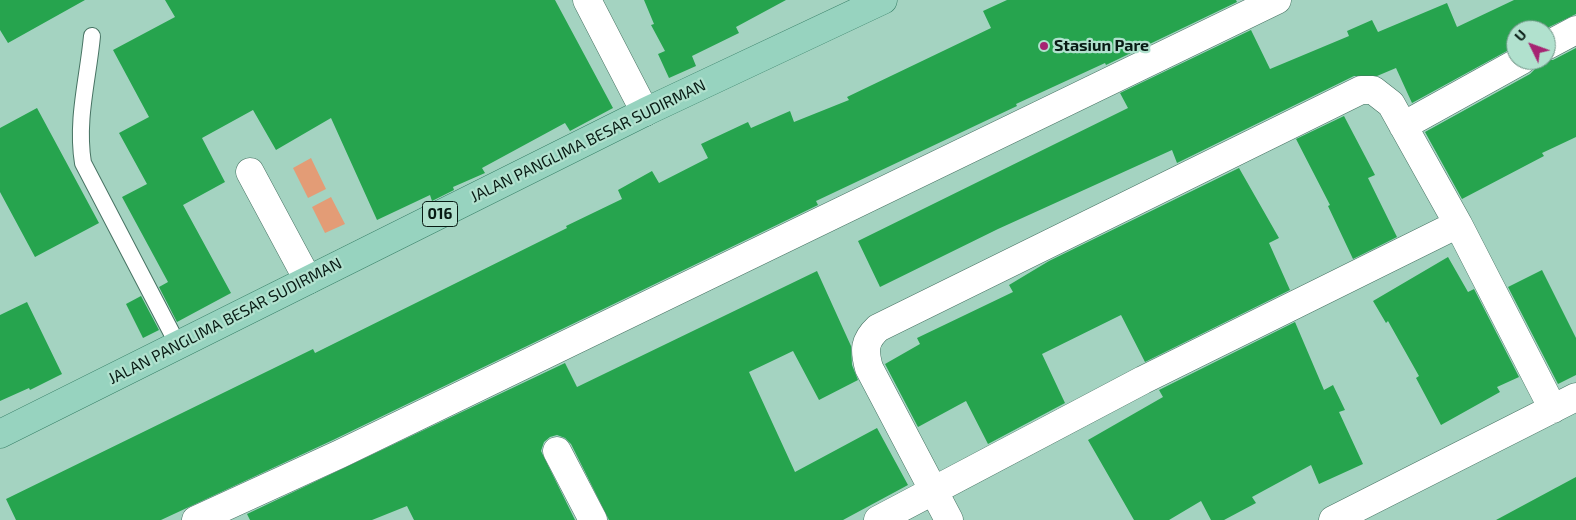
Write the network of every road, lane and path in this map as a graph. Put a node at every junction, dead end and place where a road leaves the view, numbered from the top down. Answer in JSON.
{"nodes":[{"id":1,"x":587,"y":0,"type":"edge"},
{"id":2,"x":883,"y":0,"type":"edge"},
{"id":3,"x":1277,"y":0,"type":"edge"},
{"id":4,"x":1576,"y":30,"type":"edge"},
{"id":5,"x":92,"y":36,"type":"dead end"},
{"id":6,"x":1556,"y":41,"type":"edge"},
{"id":7,"x":1506,"y":69,"type":"edge"},
{"id":8,"x":645,"y":112,"type":"junction"},
{"id":9,"x":1403,"y":126,"type":"junction"},
{"id":10,"x":250,"y":172,"type":"dead end"},
{"id":11,"x":1458,"y":224,"type":"junction"},
{"id":12,"x":308,"y":280,"type":"junction"},
{"id":13,"x":178,"y":345,"type":"junction"},
{"id":14,"x":1564,"y":403,"type":"edge"},
{"id":15,"x":0,"y":434,"type":"edge"},
{"id":16,"x":558,"y":451,"type":"dead end"},
{"id":17,"x":934,"y":491,"type":"junction"},
{"id":18,"x":196,"y":520,"type":"edge"},
{"id":19,"x":593,"y":520,"type":"edge"},
{"id":20,"x":878,"y":520,"type":"edge"},
{"id":21,"x":949,"y":520,"type":"edge"},
{"id":22,"x":1333,"y":520,"type":"edge"}],
"edges":[{"from":1,"to":8,"type":"street"},
{"from":2,"to":8,"type":"main road","name":"JALAN PANGLIMA BESAR SUDIRMAN","number":"016"},
{"from":3,"to":18,"type":"street"},
{"from":4,"to":6,"type":"street"},
{"from":5,"to":13,"type":"lane"},
{"from":7,"to":9,"type":"street"},
{"from":8,"to":12,"type":"main road","name":"JALAN PANGLIMA BESAR SUDIRMAN","number":"016"},
{"from":9,"to":11,"type":"street"},
{"from":9,"to":17,"type":"street"},
{"from":10,"to":12,"type":"street"},
{"from":11,"to":14,"type":"street"},
{"from":11,"to":17,"type":"street"},
{"from":12,"to":13,"type":"main road","name":"JALAN PANGLIMA BESAR SUDIRMAN","number":"016"},
{"from":13,"to":15,"type":"main road","name":"JALAN PANGLIMA BESAR SUDIRMAN","number":"016"},
{"from":14,"to":22,"type":"street"},
{"from":16,"to":19,"type":"street"},
{"from":17,"to":20,"type":"street"},
{"from":17,"to":21,"type":"street"}]}
